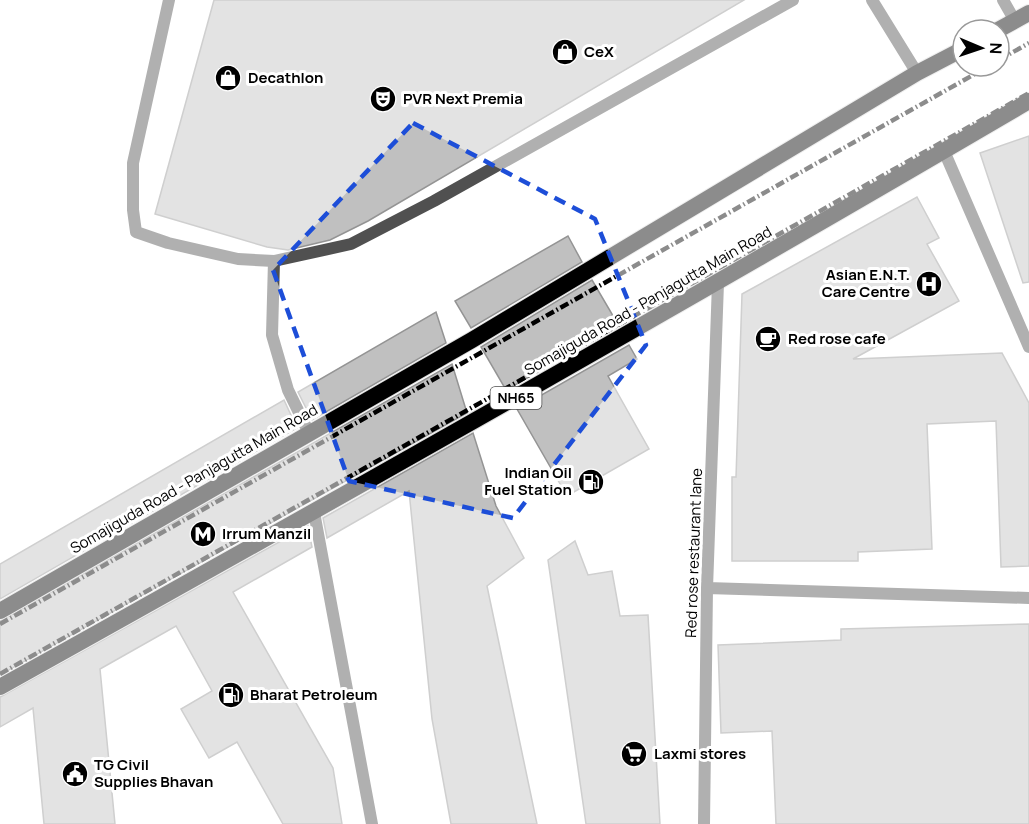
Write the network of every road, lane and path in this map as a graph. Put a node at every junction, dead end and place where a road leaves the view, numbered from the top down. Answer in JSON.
{"nodes":[{"id":1,"x":170,"y":0,"type":"edge"},
{"id":2,"x":793,"y":0,"type":"edge"},
{"id":3,"x":872,"y":0,"type":"edge"},
{"id":4,"x":1003,"y":0,"type":"edge"},
{"id":5,"x":1022,"y":17,"type":"edge"},
{"id":6,"x":951,"y":55,"type":"edge"},
{"id":7,"x":917,"y":73,"type":"junction"},
{"id":8,"x":1029,"y":101,"type":"edge"},
{"id":9,"x":944,"y":151,"type":"junction"},
{"id":10,"x":274,"y":261,"type":"junction"},
{"id":11,"x":718,"y":283,"type":"junction"},
{"id":12,"x":1029,"y":347,"type":"edge"},
{"id":13,"x":309,"y":434,"type":"junction"},
{"id":14,"x":314,"y":512,"type":"junction"},
{"id":15,"x":707,"y":588,"type":"junction"},
{"id":16,"x":1029,"y":598,"type":"edge"},
{"id":17,"x":0,"y":611,"type":"edge"},
{"id":18,"x":0,"y":687,"type":"edge"},
{"id":19,"x":372,"y":824,"type":"edge"},
{"id":20,"x":704,"y":824,"type":"edge"}],
"edges":[{"from":1,"to":10,"type":"street"},
{"from":2,"to":10,"type":"street"},
{"from":3,"to":7,"type":"street"},
{"from":4,"to":5,"type":"street"},
{"from":6,"to":7,"type":"highway","name":"Somajiguda Road - Panjagutta Main Road"},
{"from":7,"to":13,"type":"highway","name":"Somajiguda Road - Panjagutta Main Road"},
{"from":8,"to":9,"type":"highway","name":"Somajiguda Road - Panjagutta Main Road","number":"NH65"},
{"from":9,"to":11,"type":"highway","name":"Somajiguda Road - Panjagutta Main Road","number":"NH65"},
{"from":9,"to":12,"type":"street"},
{"from":10,"to":13,"type":"street"},
{"from":11,"to":14,"type":"highway","name":"Somajiguda Road - Panjagutta Main Road","number":"NH65"},
{"from":11,"to":15,"type":"street","name":"Red rose restaurant lane"},
{"from":13,"to":17,"type":"highway","name":"Somajiguda Road - Panjagutta Main Road"},
{"from":14,"to":18,"type":"highway","name":"Somajiguda Road - Panjagutta Main Road","number":"NH65"},
{"from":14,"to":19,"type":"street"},
{"from":15,"to":16,"type":"street"},
{"from":15,"to":20,"type":"street","name":"Red rose restaurant lane"}]}
